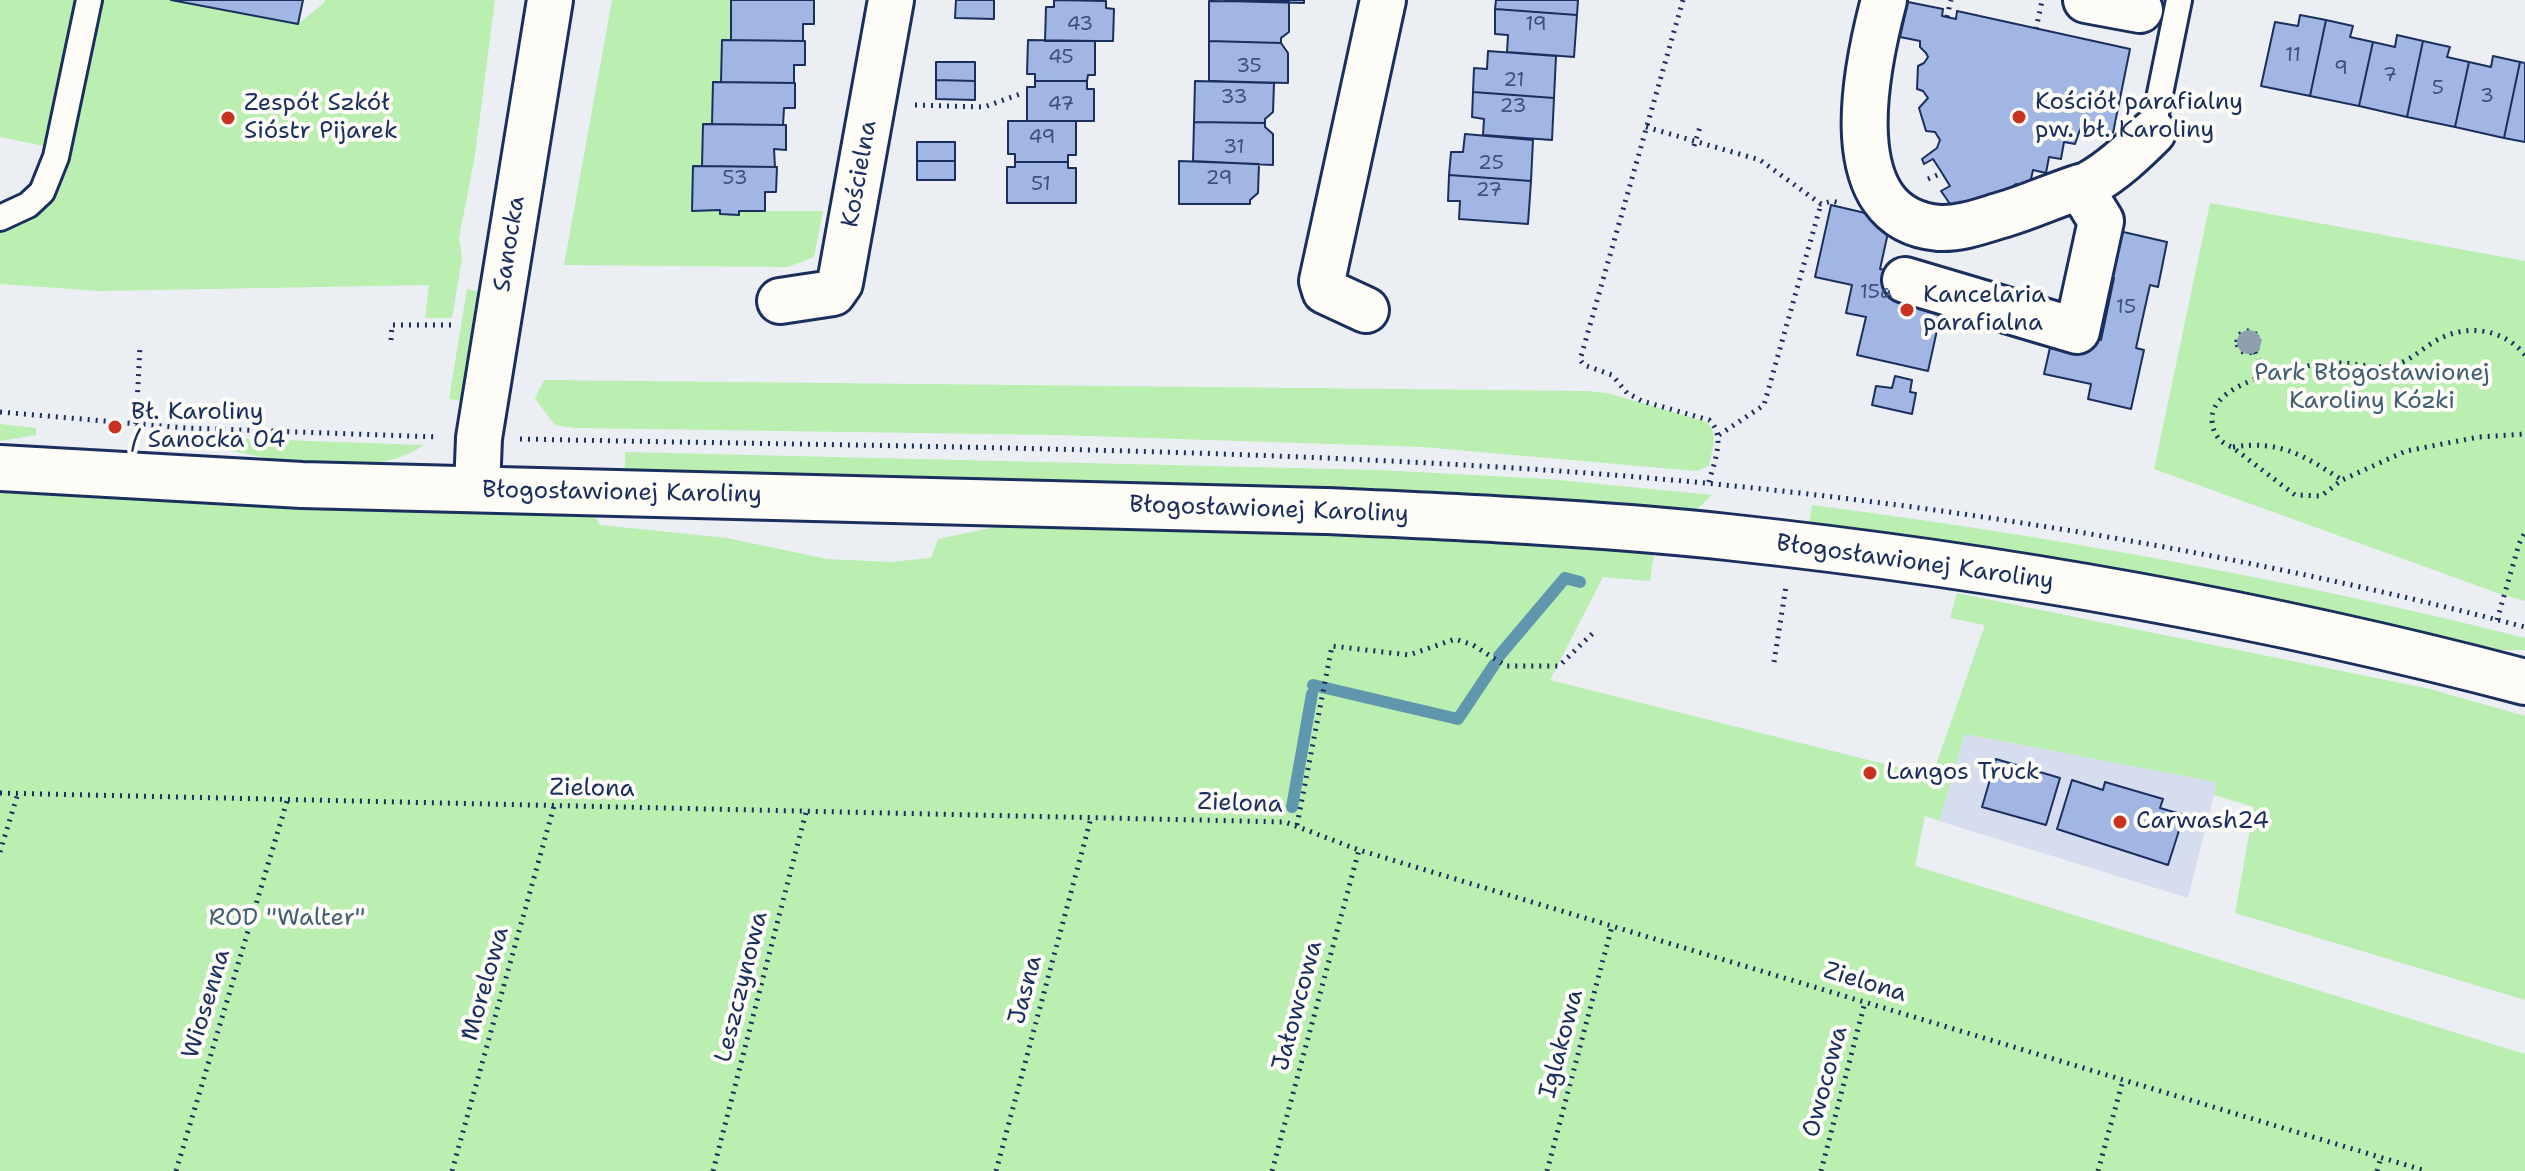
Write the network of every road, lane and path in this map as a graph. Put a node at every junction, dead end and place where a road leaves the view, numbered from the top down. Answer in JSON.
{"nodes":[{"id":1,"x":89,"y":0,"type":"edge"},
{"id":2,"x":550,"y":0,"type":"edge"},
{"id":3,"x":891,"y":0,"type":"edge"},
{"id":4,"x":1383,"y":0,"type":"edge"},
{"id":5,"x":1683,"y":0,"type":"edge"},
{"id":6,"x":1884,"y":0,"type":"edge"},
{"id":7,"x":1951,"y":0,"type":"edge"},
{"id":8,"x":2124,"y":3,"type":"edge"},
{"id":9,"x":2040,"y":12,"type":"dead end"},
{"id":10,"x":1947,"y":17,"type":"dead end"},
{"id":11,"x":2036,"y":29,"type":"dead end"},
{"id":12,"x":1023,"y":93,"type":"dead end"},
{"id":13,"x":902,"y":105,"type":"dead end"},
{"id":14,"x":1646,"y":127,"type":"junction"},
{"id":15,"x":1700,"y":127,"type":"dead end"},
{"id":16,"x":2150,"y":143,"type":"joint"},
{"id":17,"x":1695,"y":144,"type":"junction"},
{"id":18,"x":2080,"y":187,"type":"junction"},
{"id":19,"x":1821,"y":204,"type":"junction"},
{"id":20,"x":1896,"y":211,"type":"junction"},
{"id":21,"x":0,"y":218,"type":"edge"},
{"id":22,"x":780,"y":301,"type":"dead end"},
{"id":23,"x":1366,"y":310,"type":"dead end"},
{"id":24,"x":456,"y":325,"type":"dead end"},
{"id":25,"x":391,"y":340,"type":"dead end"},
{"id":26,"x":140,"y":346,"type":"dead end"},
{"id":27,"x":2255,"y":352,"type":"junction"},
{"id":28,"x":2525,"y":355,"type":"edge"},
{"id":29,"x":2265,"y":376,"type":"junction"},
{"id":30,"x":0,"y":412,"type":"edge"},
{"id":31,"x":136,"y":424,"type":"junction"},
{"id":32,"x":2525,"y":434,"type":"edge"},
{"id":33,"x":1719,"y":435,"type":"junction"},
{"id":34,"x":433,"y":437,"type":"dead end"},
{"id":35,"x":2232,"y":447,"type":"junction"},
{"id":36,"x":0,"y":468,"type":"edge"},
{"id":37,"x":2342,"y":480,"type":"junction"},
{"id":38,"x":1708,"y":485,"type":"dead end"},
{"id":39,"x":477,"y":489,"type":"junction"},
{"id":40,"x":2525,"y":532,"type":"edge"},
{"id":41,"x":1787,"y":578,"type":"dead end"},
{"id":42,"x":2497,"y":620,"type":"dead end"},
{"id":43,"x":1595,"y":631,"type":"dead end"},
{"id":44,"x":1774,"y":662,"type":"dead end"},
{"id":45,"x":2525,"y":682,"type":"edge"},
{"id":46,"x":0,"y":793,"type":"edge"},
{"id":47,"x":18,"y":793,"type":"junction"},
{"id":48,"x":287,"y":801,"type":"junction"},
{"id":49,"x":554,"y":806,"type":"junction"},
{"id":50,"x":806,"y":812,"type":"junction"},
{"id":51,"x":1091,"y":818,"type":"junction"},
{"id":52,"x":1297,"y":825,"type":"junction"},
{"id":53,"x":1359,"y":850,"type":"junction"},
{"id":54,"x":0,"y":852,"type":"edge"},
{"id":55,"x":1612,"y":926,"type":"junction"},
{"id":56,"x":1865,"y":1002,"type":"junction"},
{"id":57,"x":2123,"y":1080,"type":"junction"},
{"id":58,"x":2381,"y":1157,"type":"junction"},
{"id":59,"x":176,"y":1171,"type":"edge"},
{"id":60,"x":452,"y":1171,"type":"edge"},
{"id":61,"x":713,"y":1171,"type":"edge"},
{"id":62,"x":996,"y":1171,"type":"edge"},
{"id":63,"x":1272,"y":1171,"type":"edge"},
{"id":64,"x":1547,"y":1171,"type":"edge"},
{"id":65,"x":1821,"y":1171,"type":"edge"},
{"id":66,"x":2098,"y":1171,"type":"edge"},
{"id":67,"x":2377,"y":1171,"type":"edge"},
{"id":68,"x":2426,"y":1171,"type":"edge"}],
"edges":[{"from":1,"to":21,"type":"lane"},
{"from":2,"to":39,"type":"street","name":"Sanocka"},
{"from":3,"to":22,"type":"street","name":"Kościelna"},
{"from":4,"to":23,"type":"street"},
{"from":5,"to":14,"type":"path"},
{"from":6,"to":20,"type":"street"},
{"from":7,"to":10,"type":"path"},
{"from":8,"to":16,"type":"lane"},
{"from":9,"to":11,"type":"path"},
{"from":12,"to":13,"type":"path"},
{"from":14,"to":17,"type":"path"},
{"from":14,"to":33,"type":"path"},
{"from":15,"to":17,"type":"path"},
{"from":16,"to":18,"type":"street"},
{"from":17,"to":19,"type":"path"},
{"from":18,"to":20,"type":"street"},
{"from":18,"to":20,"type":"street"},
{"from":19,"to":20,"type":"path"},
{"from":19,"to":33,"type":"path"},
{"from":24,"to":25,"type":"path"},
{"from":26,"to":31,"type":"path"},
{"from":27,"to":27,"type":"path"},
{"from":27,"to":29,"type":"path"},
{"from":28,"to":29,"type":"path"},
{"from":29,"to":35,"type":"path"},
{"from":30,"to":31,"type":"path"},
{"from":31,"to":34,"type":"path"},
{"from":32,"to":37,"type":"path"},
{"from":33,"to":38,"type":"path"},
{"from":35,"to":37,"type":"path"},
{"from":35,"to":37,"type":"path"},
{"from":36,"to":39,"type":"street","name":"Błogosławionej Karoliny"},
{"from":39,"to":45,"type":"street","name":"Błogosławionej Karoliny"},
{"from":40,"to":42,"type":"path"},
{"from":41,"to":44,"type":"path"},
{"from":43,"to":52,"type":"path"},
{"from":46,"to":47,"type":"path","name":"Zielona"},
{"from":47,"to":48,"type":"path","name":"Zielona"},
{"from":47,"to":54,"type":"path"},
{"from":48,"to":49,"type":"path","name":"Zielona"},
{"from":48,"to":59,"type":"path","name":"Wiosenna"},
{"from":49,"to":50,"type":"path","name":"Zielona"},
{"from":49,"to":60,"type":"path","name":"Morelowa"},
{"from":50,"to":51,"type":"path","name":"Zielona"},
{"from":50,"to":61,"type":"path","name":"Leszczynowa"},
{"from":51,"to":52,"type":"path","name":"Zielona"},
{"from":51,"to":62,"type":"path","name":"Jasna"},
{"from":52,"to":53,"type":"path","name":"Zielona"},
{"from":53,"to":55,"type":"path","name":"Zielona"},
{"from":53,"to":63,"type":"path","name":"Jałowcowa"},
{"from":55,"to":56,"type":"path","name":"Zielona"},
{"from":55,"to":64,"type":"path","name":"Iglakowa"},
{"from":56,"to":57,"type":"path","name":"Zielona"},
{"from":56,"to":65,"type":"path","name":"Owocowa"},
{"from":57,"to":58,"type":"path","name":"Zielona"},
{"from":57,"to":66,"type":"path"},
{"from":58,"to":67,"type":"path"},
{"from":58,"to":68,"type":"path","name":"Zielona"}]}
